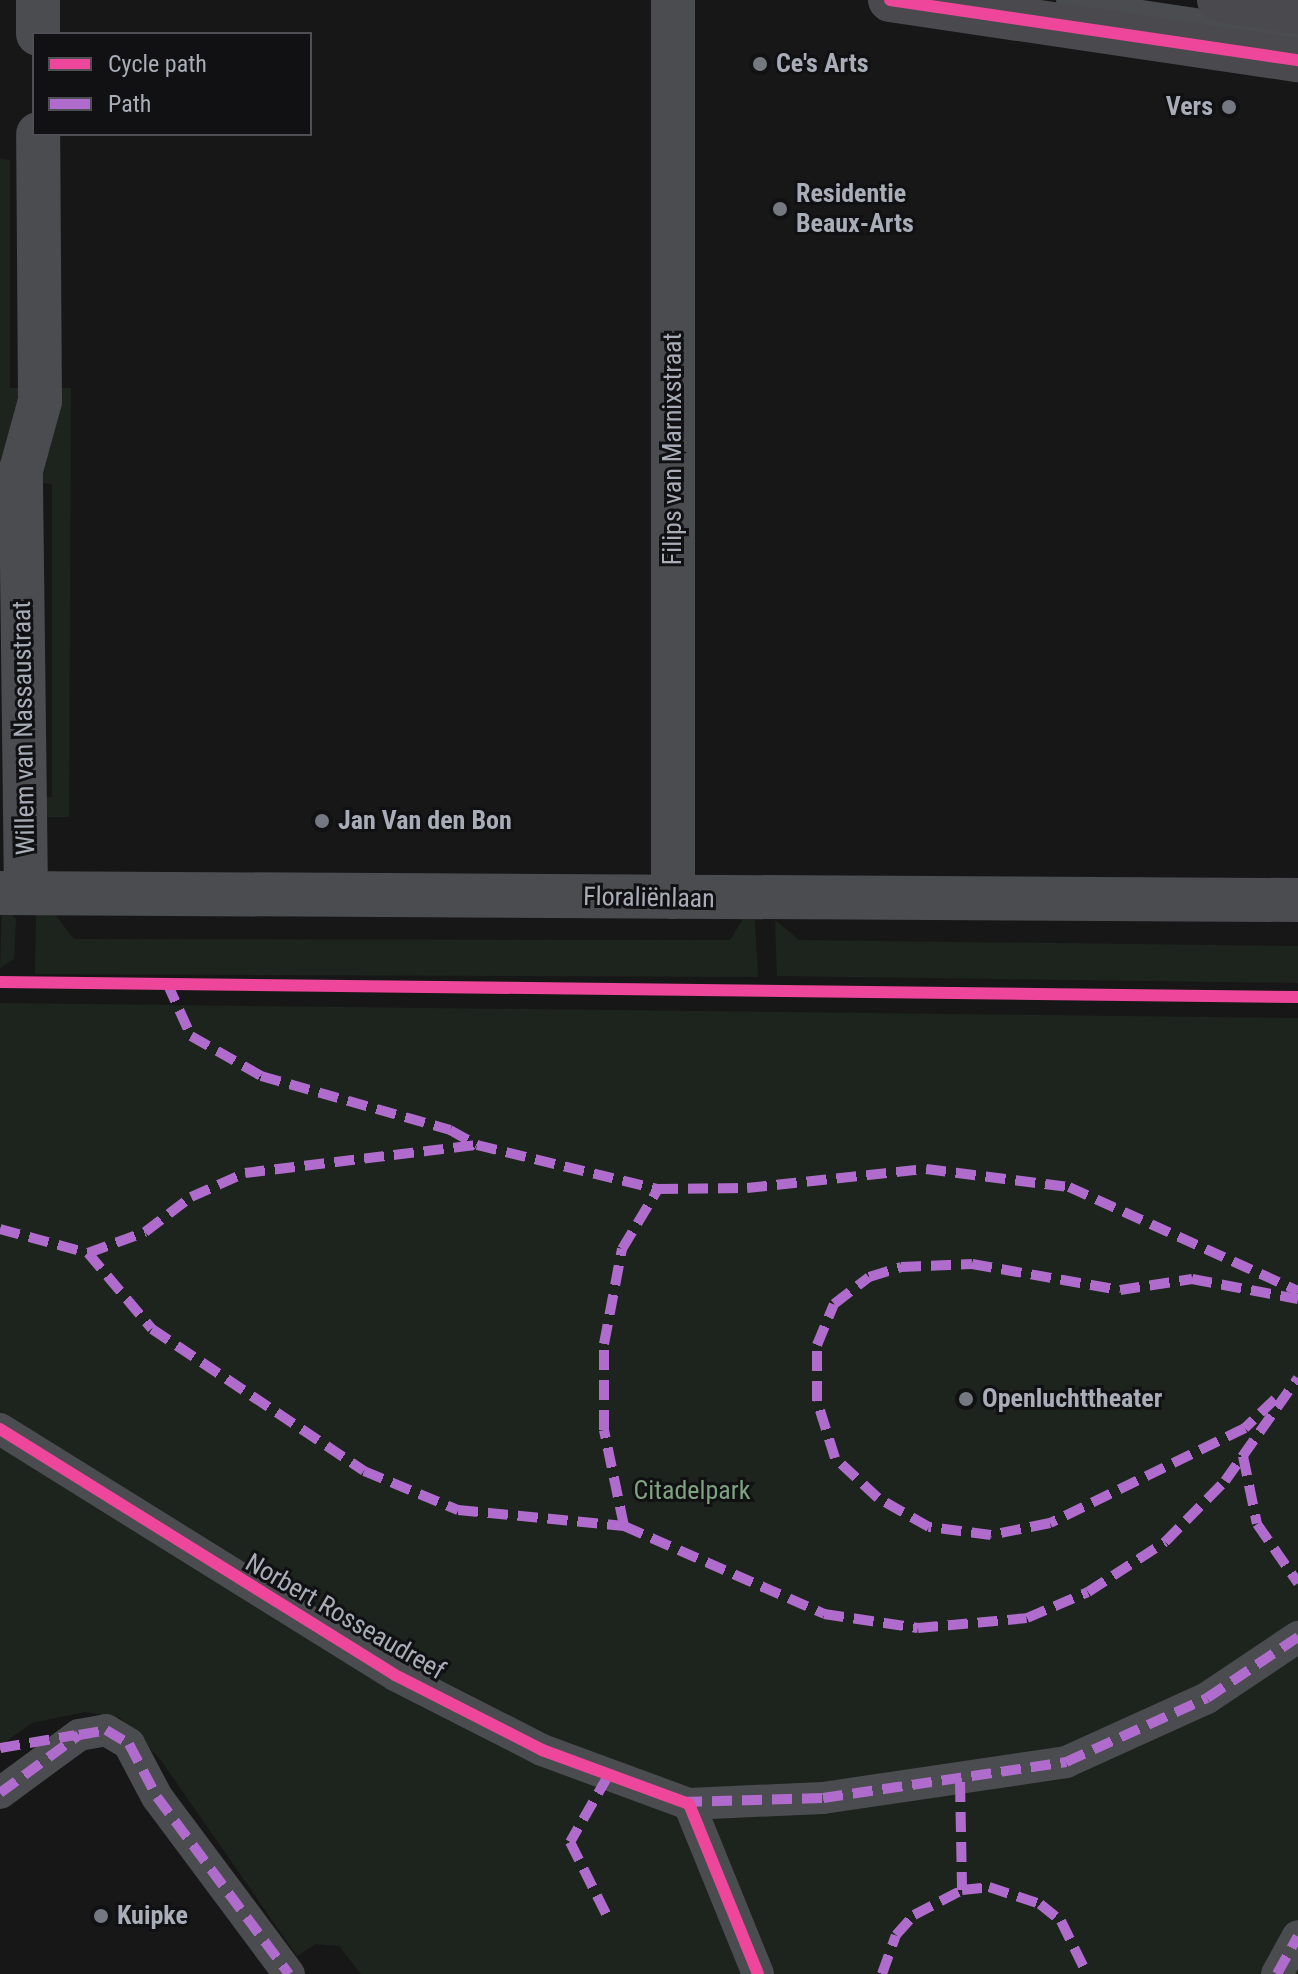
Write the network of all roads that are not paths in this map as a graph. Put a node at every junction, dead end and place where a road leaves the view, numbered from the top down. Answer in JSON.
{"nodes":[{"id":1,"x":38,"y":0,"type":"edge"},
{"id":2,"x":673,"y":0,"type":"edge"},
{"id":3,"x":890,"y":0,"type":"edge"},
{"id":4,"x":1067,"y":0,"type":"edge"},
{"id":5,"x":1219,"y":0,"type":"edge"},
{"id":6,"x":1298,"y":12,"type":"edge"},
{"id":7,"x":38,"y":32,"type":"edge"},
{"id":8,"x":1298,"y":34,"type":"edge"},
{"id":9,"x":1298,"y":60,"type":"edge"},
{"id":10,"x":38,"y":136,"type":"edge"},
{"id":11,"x":13,"y":893,"type":"edge"},
{"id":12,"x":673,"y":897,"type":"junction"},
{"id":13,"x":1298,"y":900,"type":"edge"},
{"id":14,"x":0,"y":1429,"type":"edge"},
{"id":15,"x":1298,"y":1637,"type":"edge"},
{"id":16,"x":0,"y":1793,"type":"edge"},
{"id":17,"x":689,"y":1804,"type":"junction"},
{"id":18,"x":1298,"y":1936,"type":"edge"},
{"id":19,"x":289,"y":1974,"type":"edge"},
{"id":20,"x":758,"y":1974,"type":"edge"},
{"id":21,"x":1277,"y":1974,"type":"edge"}],
"edges":[{"from":1,"to":7,"type":"street"},
{"from":2,"to":12,"type":"street","name":"Filips van Marnixstraat"},
{"from":3,"to":9,"type":"main road"},
{"from":4,"to":8,"type":"lane"},
{"from":5,"to":6,"type":"main road"},
{"from":10,"to":11,"type":"street","name":"Willem van Nassaustraat"},
{"from":11,"to":12,"type":"street","name":"Floraliënlaan"},
{"from":12,"to":13,"type":"street","name":"Floraliënlaan"},
{"from":14,"to":17,"type":"street","name":"Norbert Rosseaudreef"},
{"from":15,"to":17,"type":"street","name":"Norbert Rosseaudreef"},
{"from":16,"to":19,"type":"street"},
{"from":17,"to":20,"type":"street"},
{"from":18,"to":21,"type":"street"}]}
